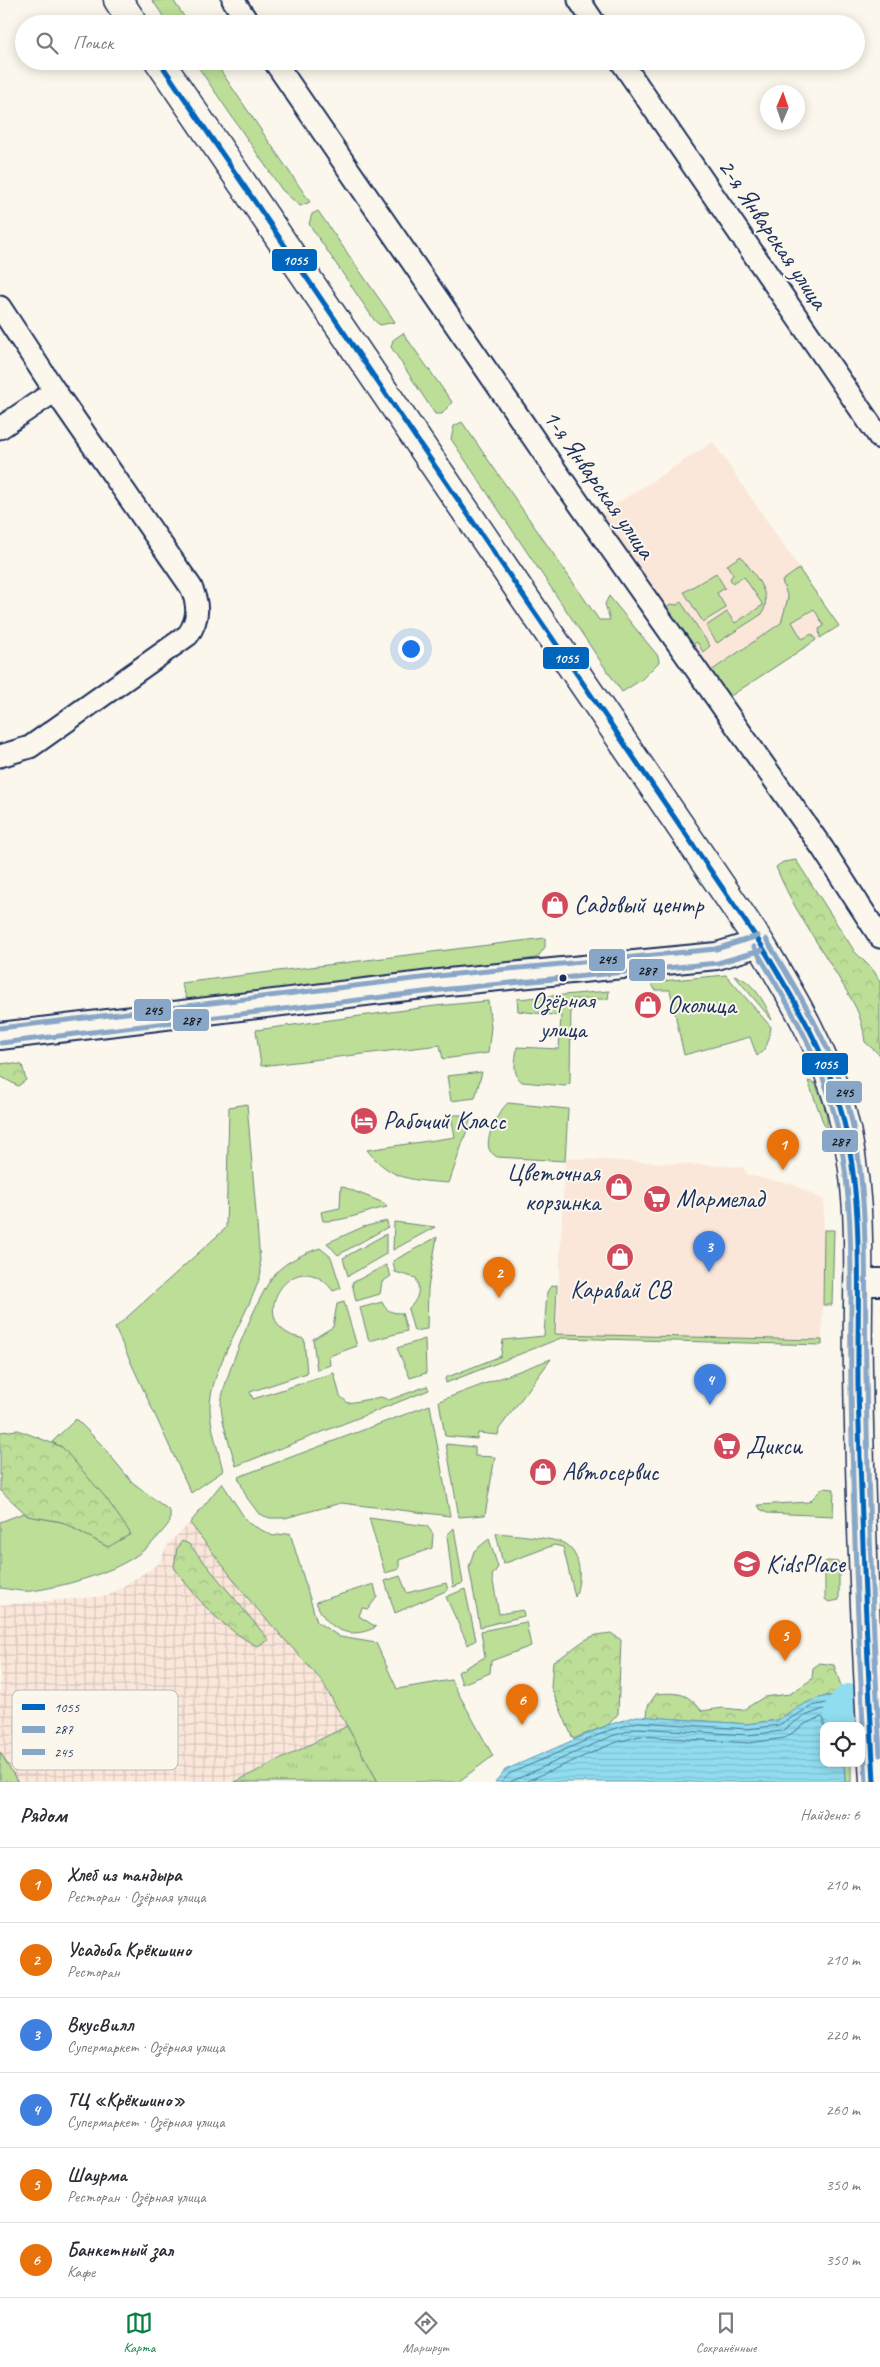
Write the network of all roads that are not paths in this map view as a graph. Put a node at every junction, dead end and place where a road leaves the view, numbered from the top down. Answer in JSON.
{"nodes":[{"id":1,"x":118,"y":0,"type":"edge"},
{"id":2,"x":233,"y":0,"type":"edge"},
{"id":3,"x":579,"y":0,"type":"edge"},
{"id":4,"x":128,"y":15,"type":"edge"},
{"id":5,"x":243,"y":15,"type":"edge"},
{"id":6,"x":589,"y":15,"type":"edge"},
{"id":7,"x":165,"y":70,"type":"edge"},
{"id":8,"x":280,"y":70,"type":"edge"},
{"id":9,"x":627,"y":70,"type":"edge"},
{"id":10,"x":0,"y":307,"type":"edge"},
{"id":11,"x":55,"y":391,"type":"junction"},
{"id":12,"x":0,"y":428,"type":"edge"},
{"id":13,"x":880,"y":438,"type":"edge"},
{"id":14,"x":0,"y":756,"type":"edge"},
{"id":15,"x":880,"y":937,"type":"edge"},
{"id":16,"x":760,"y":943,"type":"junction"},
{"id":17,"x":0,"y":1036,"type":"edge"},
{"id":18,"x":870,"y":1282,"type":"edge"},
{"id":19,"x":874,"y":1782,"type":"edge"}],
"edges":[{"from":1,"to":4,"type":"main road"},
{"from":2,"to":5,"type":"street"},
{"from":3,"to":6,"type":"street"},
{"from":7,"to":16,"type":"main road"},
{"from":8,"to":15,"type":"street","name":"1-я Январская улица"},
{"from":9,"to":13,"type":"street","name":"2-я Январская улица"},
{"from":10,"to":11,"type":"street"},
{"from":11,"to":12,"type":"street"},
{"from":11,"to":14,"type":"street"},
{"from":16,"to":17,"type":"street"},
{"from":16,"to":18,"type":"main road"},
{"from":18,"to":19,"type":"main road"}]}
